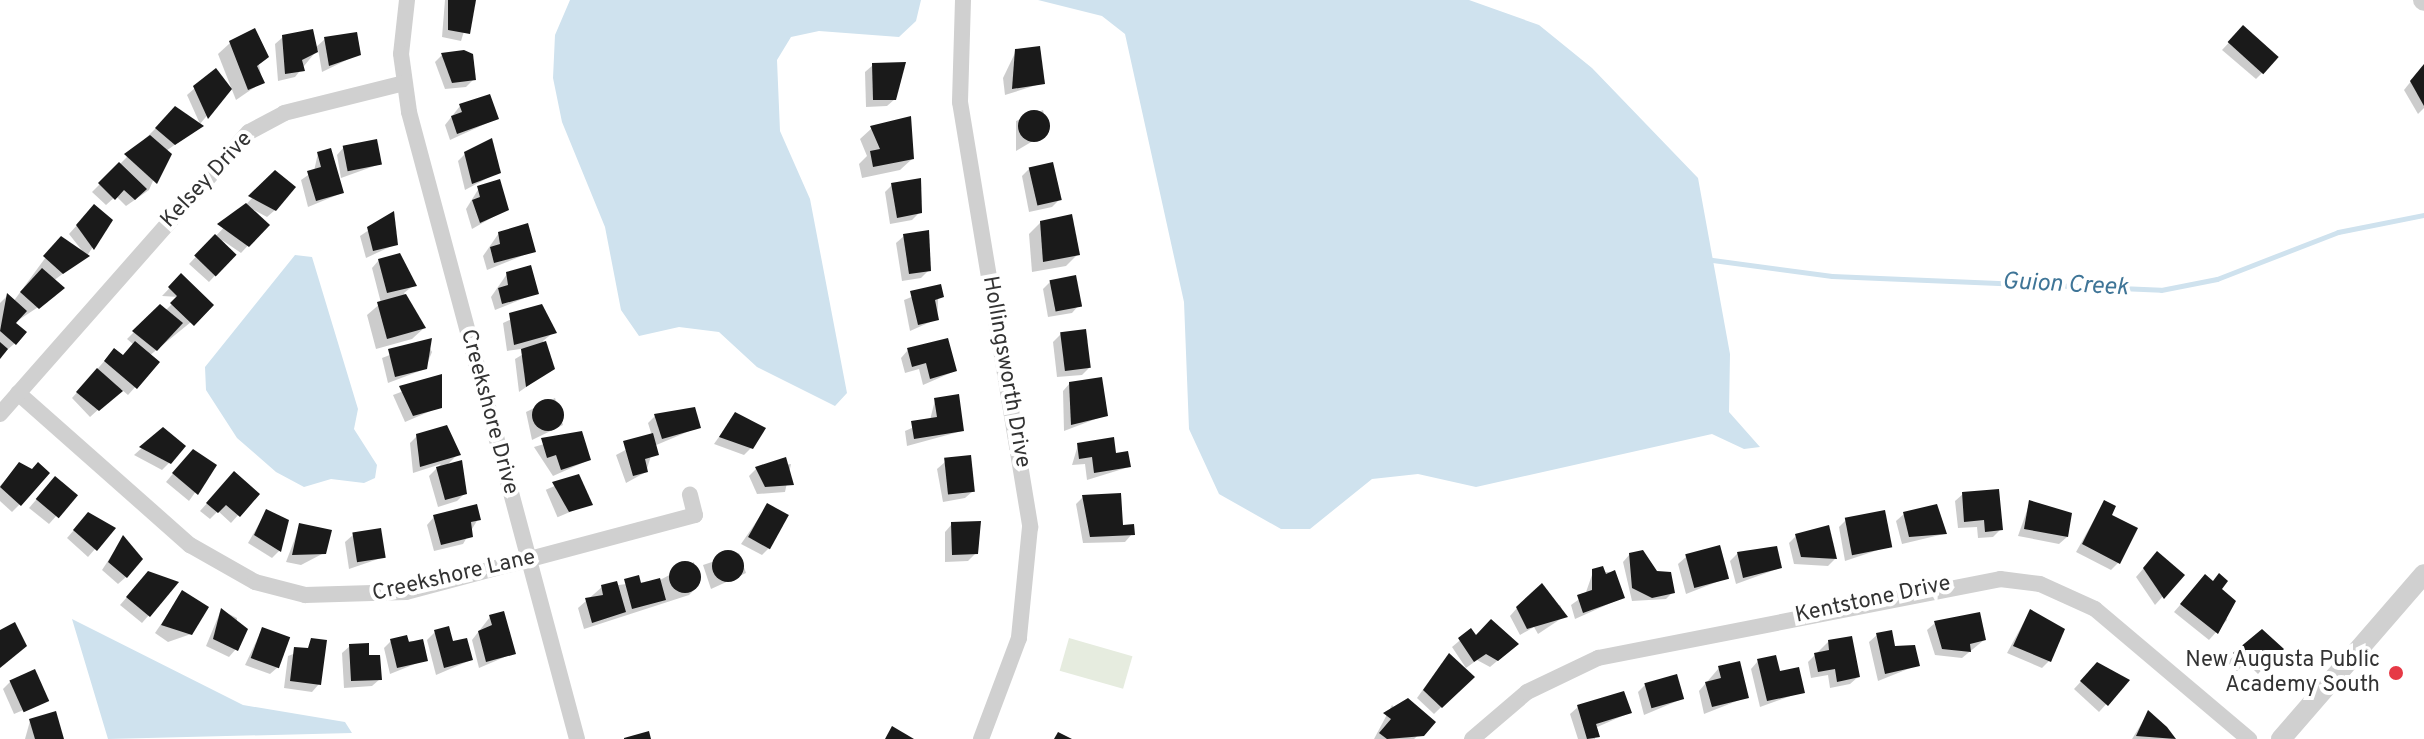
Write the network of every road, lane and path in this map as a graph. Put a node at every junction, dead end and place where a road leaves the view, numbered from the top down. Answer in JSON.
{"nodes":[{"id":1,"x":407,"y":0,"type":"edge"},
{"id":2,"x":963,"y":0,"type":"edge"},
{"id":3,"x":404,"y":83,"type":"junction"},
{"id":4,"x":18,"y":393,"type":"junction"},
{"id":5,"x":0,"y":414,"type":"edge"},
{"id":6,"x":690,"y":495,"type":"dead end"},
{"id":7,"x":528,"y":559,"type":"junction"},
{"id":8,"x":2424,"y":574,"type":"edge"},
{"id":9,"x":577,"y":739,"type":"edge"},
{"id":10,"x":981,"y":739,"type":"edge"},
{"id":11,"x":1472,"y":739,"type":"edge"},
{"id":12,"x":2249,"y":739,"type":"edge"},
{"id":13,"x":2281,"y":739,"type":"edge"}],
"edges":[{"from":1,"to":3,"type":"street"},
{"from":2,"to":10,"type":"street","name":"Hollingsworth Drive"},
{"from":3,"to":4,"type":"street","name":"Kelsey Drive"},
{"from":3,"to":7,"type":"street","name":"Creekshore Drive"},
{"from":4,"to":5,"type":"street","name":"Kelsey Drive"},
{"from":4,"to":7,"type":"street","name":"Creekshore Lane"},
{"from":6,"to":7,"type":"street","name":"Creekshore Lane"},
{"from":7,"to":9,"type":"street","name":"Creekshore Drive"},
{"from":8,"to":13,"type":"street"},
{"from":11,"to":12,"type":"street","name":"Kentstone Drive"}]}
